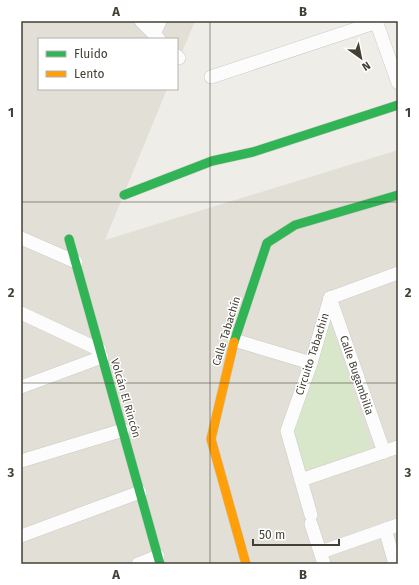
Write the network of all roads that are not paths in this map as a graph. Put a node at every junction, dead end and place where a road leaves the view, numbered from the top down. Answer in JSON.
{"nodes":[{"id":1,"x":141,"y":21,"type":"edge"},
{"id":2,"x":160,"y":21,"type":"edge"},
{"id":3,"x":377,"y":22,"type":"edge"},
{"id":4,"x":157,"y":37,"type":"edge"},
{"id":5,"x":211,"y":78,"type":"dead end"},
{"id":6,"x":398,"y":83,"type":"edge"},
{"id":7,"x":398,"y":105,"type":"edge"},
{"id":8,"x":124,"y":195,"type":"dead end"},
{"id":9,"x":398,"y":195,"type":"edge"},
{"id":10,"x":21,"y":238,"type":"edge"},
{"id":11,"x":69,"y":239,"type":"dead end"},
{"id":12,"x":76,"y":262,"type":"junction"},
{"id":13,"x":398,"y":273,"type":"edge"},
{"id":14,"x":330,"y":298,"type":"junction"},
{"id":15,"x":21,"y":313,"type":"edge"},
{"id":16,"x":234,"y":340,"type":"junction"},
{"id":17,"x":101,"y":353,"type":"junction"},
{"id":18,"x":311,"y":363,"type":"junction"},
{"id":19,"x":21,"y":386,"type":"edge"},
{"id":20,"x":123,"y":430,"type":"junction"},
{"id":21,"x":398,"y":447,"type":"edge"},
{"id":22,"x":384,"y":452,"type":"junction"},
{"id":23,"x":21,"y":461,"type":"edge"},
{"id":24,"x":301,"y":480,"type":"junction"},
{"id":25,"x":140,"y":492,"type":"junction"},
{"id":26,"x":398,"y":525,"type":"edge"},
{"id":27,"x":385,"y":529,"type":"junction"},
{"id":28,"x":21,"y":536,"type":"edge"},
{"id":29,"x":323,"y":558,"type":"edge"},
{"id":30,"x":159,"y":560,"type":"edge"},
{"id":31,"x":138,"y":564,"type":"edge"},
{"id":32,"x":246,"y":564,"type":"edge"},
{"id":33,"x":395,"y":564,"type":"edge"}],
"edges":[{"from":1,"to":4,"type":"street"},
{"from":2,"to":4,"type":"street"},
{"from":3,"to":5,"type":"street"},
{"from":3,"to":6,"type":"street"},
{"from":7,"to":8,"type":"street"},
{"from":9,"to":16,"type":"street","name":"Calle Tabachín"},
{"from":10,"to":12,"type":"street"},
{"from":11,"to":12,"type":"street","name":"Volcán El Rincón"},
{"from":12,"to":17,"type":"street","name":"Volcán El Rincón"},
{"from":13,"to":14,"type":"street","name":"Circuito Tabachin"},
{"from":14,"to":18,"type":"street","name":"Circuito Tabachin"},
{"from":14,"to":22,"type":"street","name":"Calle Bugambilia"},
{"from":15,"to":17,"type":"street"},
{"from":16,"to":18,"type":"street"},
{"from":16,"to":32,"type":"street","name":"Calle Tabachín"},
{"from":17,"to":19,"type":"street"},
{"from":17,"to":20,"type":"street","name":"Volcán El Rincón"},
{"from":18,"to":24,"type":"street","name":"Circuito Tabachin"},
{"from":20,"to":23,"type":"street"},
{"from":20,"to":25,"type":"street","name":"Volcán El Rincón"},
{"from":21,"to":22,"type":"street"},
{"from":22,"to":24,"type":"street"},
{"from":24,"to":29,"type":"street","name":"Circuito Tabachin"},
{"from":25,"to":28,"type":"street"},
{"from":25,"to":30,"type":"street","name":"Volcán El Rincón"},
{"from":26,"to":27,"type":"street"},
{"from":27,"to":29,"type":"street"},
{"from":27,"to":33,"type":"street"},
{"from":30,"to":31,"type":"street"}]}
